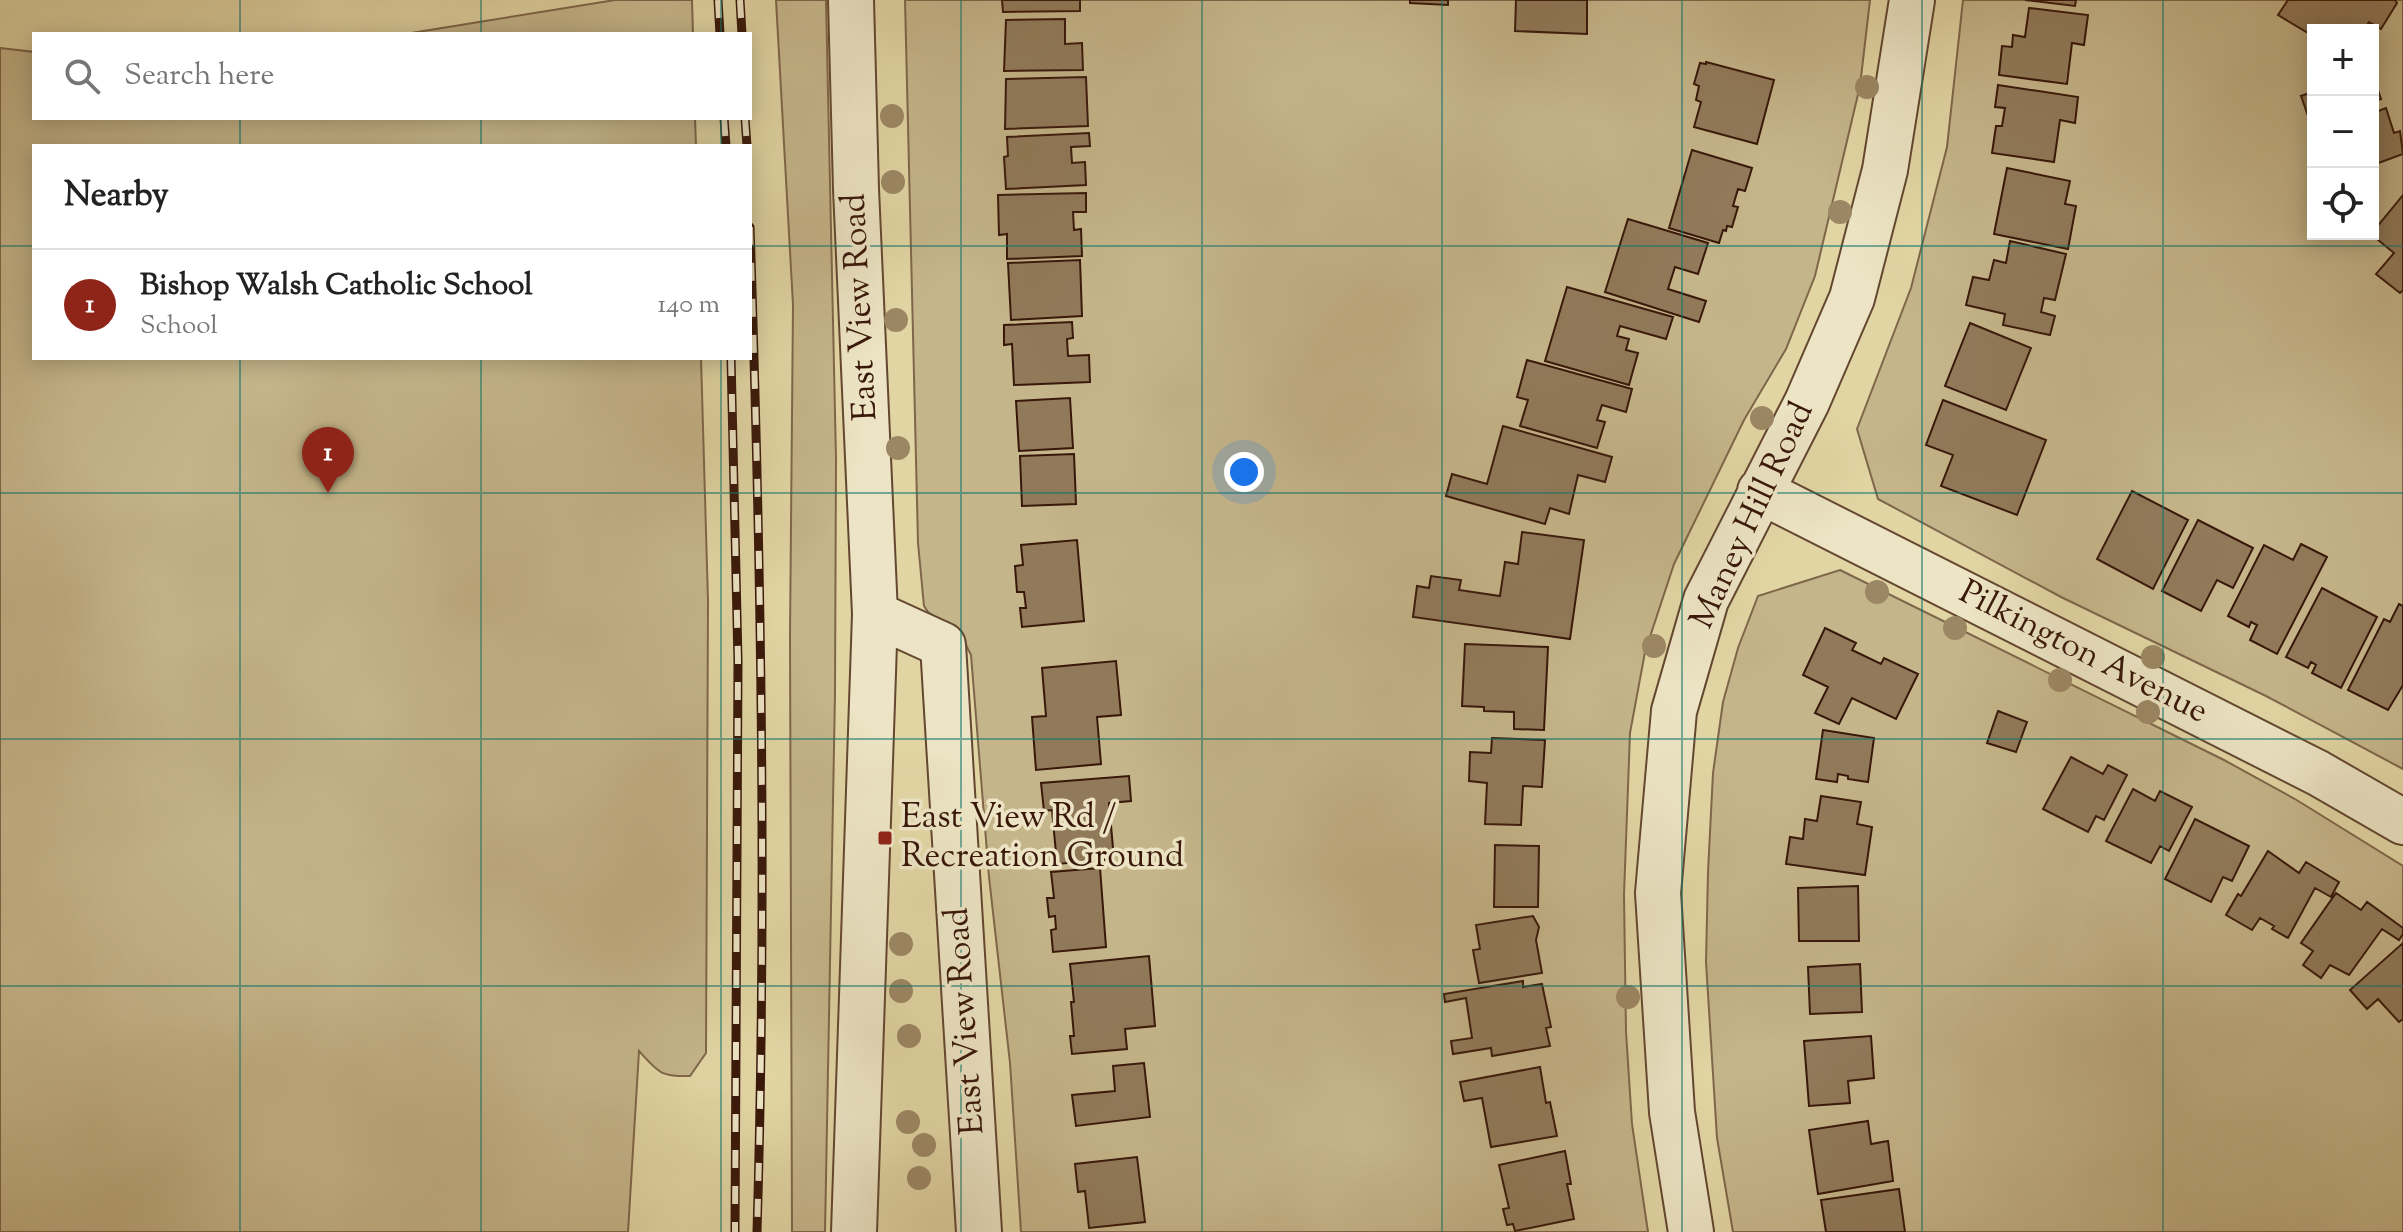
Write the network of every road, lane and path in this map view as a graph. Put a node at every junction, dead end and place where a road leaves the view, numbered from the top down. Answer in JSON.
{"nodes":[{"id":1,"x":851,"y":0,"type":"edge"},
{"id":2,"x":1912,"y":0,"type":"edge"},
{"id":3,"x":1760,"y":491,"type":"junction"},
{"id":4,"x":875,"y":614,"type":"junction"},
{"id":5,"x":2403,"y":822,"type":"edge"},
{"id":6,"x":854,"y":1232,"type":"edge"},
{"id":7,"x":979,"y":1232,"type":"edge"},
{"id":8,"x":1691,"y":1232,"type":"edge"}],
"edges":[{"from":1,"to":4,"type":"street","name":"East View Road"},
{"from":2,"to":3,"type":"street","name":"Maney Hill Road"},
{"from":3,"to":5,"type":"street","name":"Pilkington Avenue"},
{"from":3,"to":8,"type":"street","name":"Maney Hill Road"},
{"from":4,"to":6,"type":"street","name":"East View Road"},
{"from":4,"to":7,"type":"street","name":"East View Road"}]}
